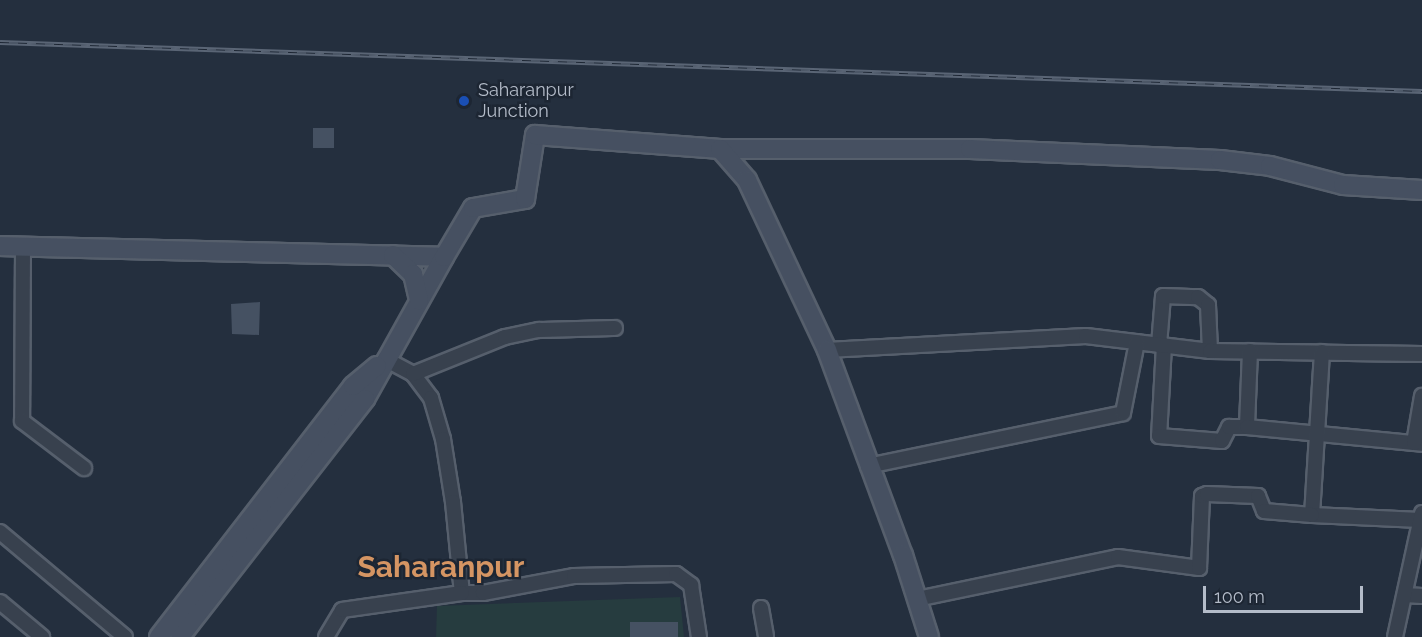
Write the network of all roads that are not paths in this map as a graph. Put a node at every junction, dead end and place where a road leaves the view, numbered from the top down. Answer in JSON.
{"nodes":[{"id":1,"x":720,"y":149,"type":"junction"},
{"id":2,"x":1422,"y":190,"type":"edge"},
{"id":3,"x":0,"y":246,"type":"edge"},
{"id":4,"x":22,"y":247,"type":"junction"},
{"id":5,"x":393,"y":255,"type":"junction"},
{"id":6,"x":444,"y":256,"type":"junction"},
{"id":7,"x":419,"y":300,"type":"junction"},
{"id":8,"x":615,"y":328,"type":"dead end"},
{"id":9,"x":1137,"y":342,"type":"junction"},
{"id":10,"x":1161,"y":345,"type":"junction"},
{"id":11,"x":827,"y":350,"type":"junction"},
{"id":12,"x":1210,"y":351,"type":"junction"},
{"id":13,"x":1250,"y":351,"type":"junction"},
{"id":14,"x":1322,"y":352,"type":"junction"},
{"id":15,"x":1422,"y":354,"type":"edge"},
{"id":16,"x":385,"y":359,"type":"junction"},
{"id":17,"x":413,"y":375,"type":"junction"},
{"id":18,"x":1422,"y":396,"type":"edge"},
{"id":19,"x":1247,"y":427,"type":"junction"},
{"id":20,"x":1318,"y":432,"type":"junction"},
{"id":21,"x":1418,"y":444,"type":"edge"},
{"id":22,"x":868,"y":466,"type":"junction"},
{"id":23,"x":84,"y":468,"type":"dead end"},
{"id":24,"x":1312,"y":515,"type":"junction"},
{"id":25,"x":1421,"y":516,"type":"edge"},
{"id":26,"x":0,"y":532,"type":"edge"},
{"id":27,"x":1419,"y":539,"type":"edge"},
{"id":28,"x":462,"y":593,"type":"junction"},
{"id":29,"x":1406,"y":595,"type":"junction"},
{"id":30,"x":1422,"y":596,"type":"edge"},
{"id":31,"x":917,"y":599,"type":"junction"},
{"id":32,"x":0,"y":602,"type":"edge"},
{"id":33,"x":761,"y":609,"type":"dead end"},
{"id":34,"x":42,"y":637,"type":"edge"},
{"id":35,"x":125,"y":637,"type":"edge"},
{"id":36,"x":159,"y":637,"type":"edge"},
{"id":37,"x":180,"y":637,"type":"edge"},
{"id":38,"x":326,"y":637,"type":"edge"},
{"id":39,"x":699,"y":637,"type":"edge"},
{"id":40,"x":766,"y":637,"type":"edge"},
{"id":41,"x":929,"y":637,"type":"edge"},
{"id":42,"x":1395,"y":637,"type":"edge"}],
"edges":[{"from":1,"to":2,"type":"street"},
{"from":1,"to":6,"type":"street"},
{"from":1,"to":11,"type":"street"},
{"from":3,"to":4,"type":"street"},
{"from":4,"to":5,"type":"street"},
{"from":4,"to":23,"type":"street"},
{"from":5,"to":6,"type":"street"},
{"from":5,"to":7,"type":"street"},
{"from":6,"to":7,"type":"street"},
{"from":7,"to":16,"type":"street"},
{"from":8,"to":17,"type":"street"},
{"from":9,"to":10,"type":"street"},
{"from":9,"to":11,"type":"street"},
{"from":9,"to":22,"type":"street"},
{"from":10,"to":12,"type":"street"},
{"from":10,"to":12,"type":"street"},
{"from":10,"to":19,"type":"street"},
{"from":11,"to":22,"type":"street"},
{"from":12,"to":13,"type":"street"},
{"from":13,"to":14,"type":"street"},
{"from":13,"to":19,"type":"street"},
{"from":14,"to":15,"type":"street"},
{"from":14,"to":20,"type":"street"},
{"from":16,"to":17,"type":"street"},
{"from":16,"to":36,"type":"street"},
{"from":16,"to":37,"type":"street"},
{"from":17,"to":28,"type":"street"},
{"from":18,"to":21,"type":"street"},
{"from":19,"to":20,"type":"street"},
{"from":20,"to":21,"type":"street"},
{"from":20,"to":24,"type":"street"},
{"from":22,"to":31,"type":"street"},
{"from":24,"to":25,"type":"street"},
{"from":24,"to":31,"type":"street"},
{"from":25,"to":27,"type":"street"},
{"from":26,"to":35,"type":"street"},
{"from":27,"to":29,"type":"street"},
{"from":28,"to":38,"type":"street"},
{"from":28,"to":39,"type":"street"},
{"from":29,"to":30,"type":"street"},
{"from":29,"to":42,"type":"street"},
{"from":31,"to":41,"type":"street"},
{"from":32,"to":34,"type":"street"},
{"from":33,"to":40,"type":"street"}]}
